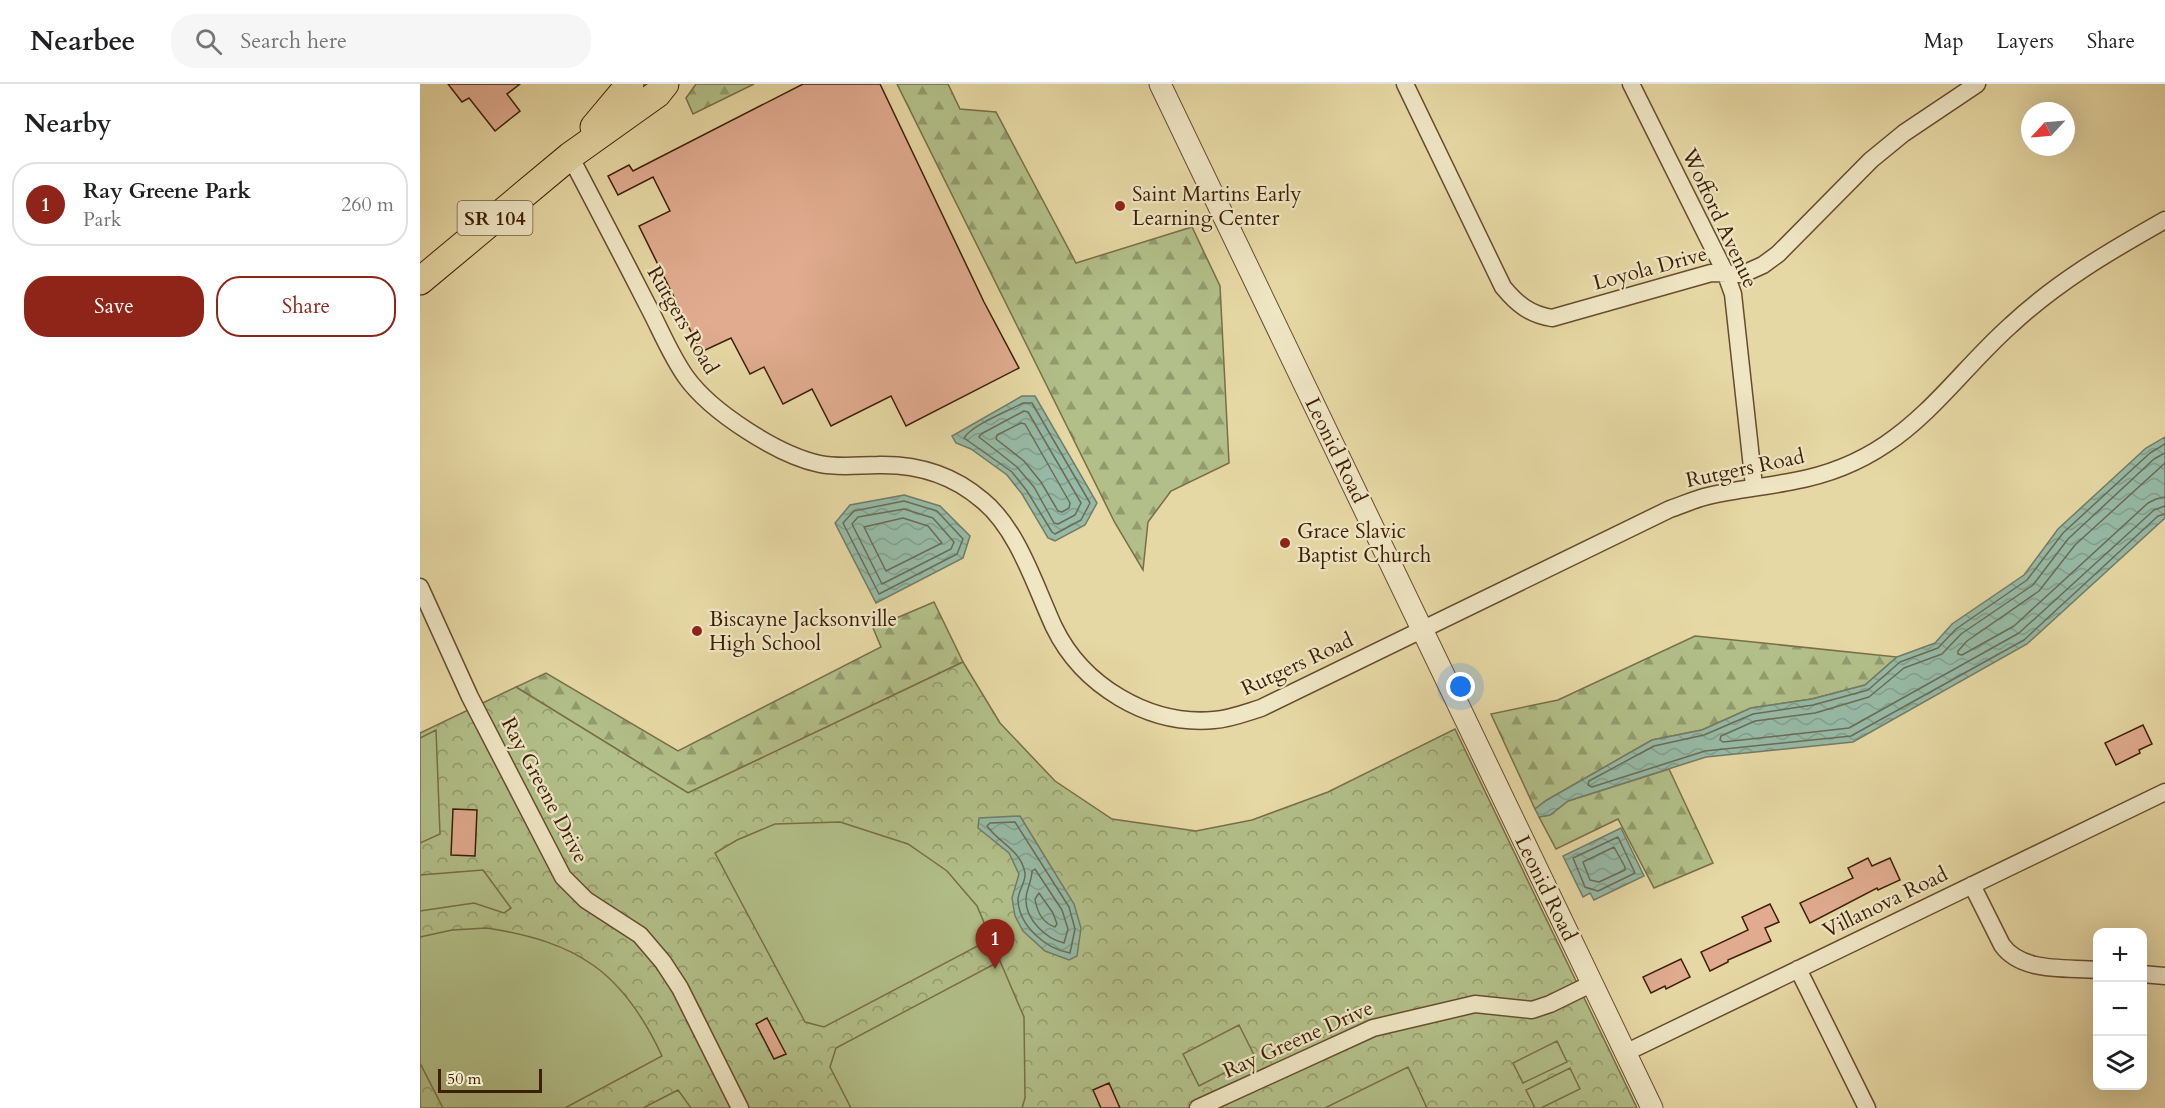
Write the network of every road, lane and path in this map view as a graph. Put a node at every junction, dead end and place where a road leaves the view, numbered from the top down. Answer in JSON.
{"nodes":[{"id":1,"x":630,"y":84,"type":"edge"},
{"id":2,"x":665,"y":84,"type":"edge"},
{"id":3,"x":1160,"y":84,"type":"edge"},
{"id":4,"x":1405,"y":84,"type":"edge"},
{"id":5,"x":1630,"y":84,"type":"edge"},
{"id":6,"x":1977,"y":84,"type":"edge"},
{"id":7,"x":570,"y":156,"type":"junction"},
{"id":8,"x":2165,"y":220,"type":"edge"},
{"id":9,"x":1725,"y":272,"type":"junction"},
{"id":10,"x":420,"y":281,"type":"edge"},
{"id":11,"x":1754,"y":486,"type":"junction"},
{"id":12,"x":420,"y":586,"type":"edge"},
{"id":13,"x":1422,"y":630,"type":"junction"},
{"id":14,"x":2165,"y":792,"type":"edge"},
{"id":15,"x":1972,"y":885,"type":"junction"},
{"id":16,"x":1798,"y":969,"type":"junction"},
{"id":17,"x":2093,"y":970,"type":"edge"},
{"id":18,"x":2147,"y":974,"type":"edge"},
{"id":19,"x":2165,"y":976,"type":"edge"},
{"id":20,"x":1591,"y":984,"type":"junction"},
{"id":21,"x":1625,"y":1053,"type":"junction"},
{"id":22,"x":740,"y":1108,"type":"edge"},
{"id":23,"x":1197,"y":1108,"type":"edge"},
{"id":24,"x":1652,"y":1108,"type":"edge"},
{"id":25,"x":1867,"y":1108,"type":"edge"}],
"edges":[{"from":1,"to":7,"type":"main road","number":"SR 104"},
{"from":2,"to":7,"type":"main road","number":"SR 104"},
{"from":3,"to":13,"type":"street","name":"Leonid Road"},
{"from":4,"to":9,"type":"street","name":"Loyola Drive"},
{"from":5,"to":9,"type":"street","name":"Wofford Avenue"},
{"from":6,"to":9,"type":"street","name":"Loyola Drive"},
{"from":7,"to":10,"type":"main road","number":"SR 104"},
{"from":7,"to":13,"type":"street","name":"Rutgers Road"},
{"from":8,"to":11,"type":"street","name":"Rutgers Road"},
{"from":9,"to":11,"type":"street","name":"Wofford Avenue"},
{"from":11,"to":13,"type":"street","name":"Rutgers Road"},
{"from":12,"to":22,"type":"street","name":"Ray Greene Drive"},
{"from":13,"to":20,"type":"street","name":"Leonid Road"},
{"from":14,"to":15,"type":"street","name":"Villanova Road"},
{"from":15,"to":16,"type":"street","name":"Villanova Road"},
{"from":15,"to":17,"type":"street"},
{"from":16,"to":21,"type":"street","name":"Villanova Road"},
{"from":16,"to":25,"type":"street"},
{"from":18,"to":19,"type":"street"},
{"from":20,"to":21,"type":"street","name":"Leonid Road"},
{"from":20,"to":23,"type":"street","name":"Ray Greene Drive"},
{"from":21,"to":24,"type":"street","name":"Leonid Road"}]}
